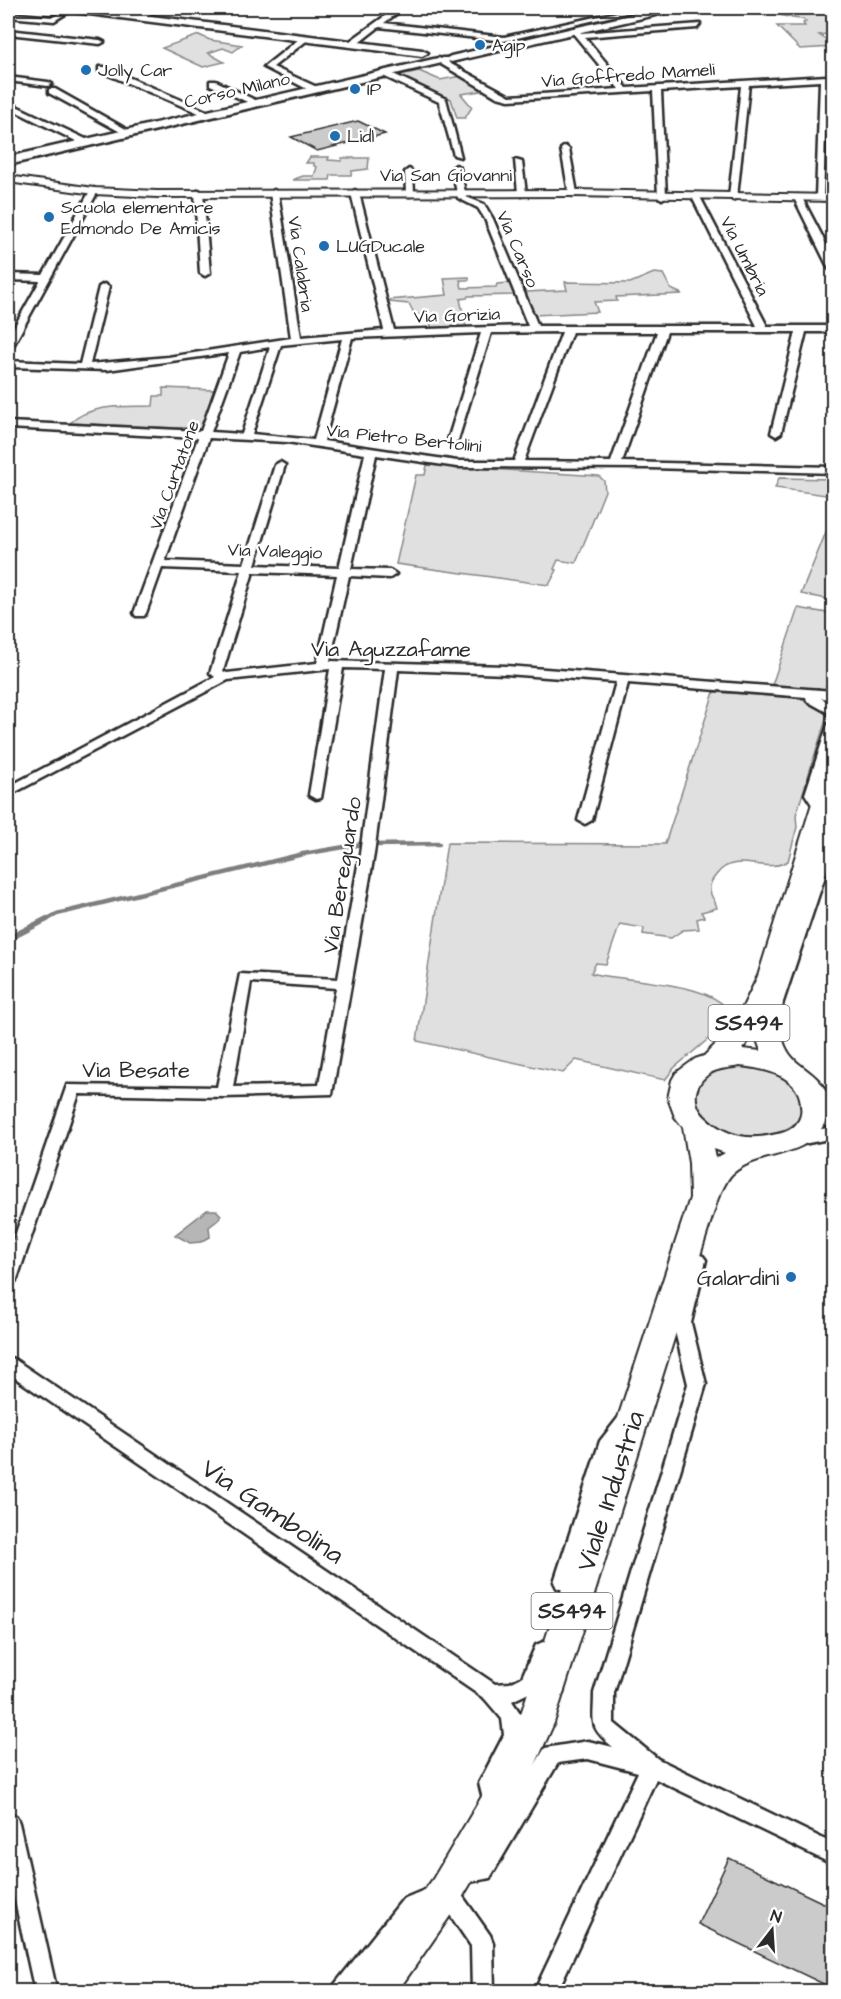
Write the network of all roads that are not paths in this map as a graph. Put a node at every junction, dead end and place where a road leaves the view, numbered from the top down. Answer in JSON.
{"nodes":[{"id":1,"x":65,"y":8,"type":"edge"},
{"id":2,"x":71,"y":8,"type":"edge"},
{"id":3,"x":92,"y":8,"type":"edge"},
{"id":4,"x":400,"y":8,"type":"edge"},
{"id":5,"x":638,"y":8,"type":"edge"},
{"id":6,"x":673,"y":8,"type":"edge"},
{"id":7,"x":146,"y":13,"type":"edge"},
{"id":8,"x":8,"y":15,"type":"edge"},
{"id":9,"x":378,"y":25,"type":"junction"},
{"id":10,"x":697,"y":26,"type":"dead end"},
{"id":11,"x":8,"y":32,"type":"edge"},
{"id":12,"x":577,"y":33,"type":"junction"},
{"id":13,"x":306,"y":38,"type":"junction"},
{"id":14,"x":8,"y":40,"type":"edge"},
{"id":15,"x":100,"y":42,"type":"dead end"},
{"id":16,"x":355,"y":42,"type":"junction"},
{"id":17,"x":95,"y":50,"type":"dead end"},
{"id":18,"x":444,"y":57,"type":"junction"},
{"id":19,"x":421,"y":60,"type":"junction"},
{"id":20,"x":102,"y":69,"type":"dead end"},
{"id":21,"x":386,"y":74,"type":"junction"},
{"id":22,"x":8,"y":79,"type":"edge"},
{"id":23,"x":745,"y":82,"type":"junction"},
{"id":24,"x":213,"y":83,"type":"dead end"},
{"id":25,"x":623,"y":88,"type":"dead end"},
{"id":26,"x":657,"y":88,"type":"junction"},
{"id":27,"x":316,"y":90,"type":"junction"},
{"id":28,"x":257,"y":104,"type":"junction"},
{"id":29,"x":14,"y":107,"type":"dead end"},
{"id":30,"x":823,"y":113,"type":"junction"},
{"id":31,"x":209,"y":114,"type":"junction"},
{"id":32,"x":834,"y":114,"type":"edge"},
{"id":33,"x":129,"y":133,"type":"junction"},
{"id":34,"x":87,"y":143,"type":"junction"},
{"id":35,"x":565,"y":149,"type":"dead end"},
{"id":36,"x":458,"y":155,"type":"dead end"},
{"id":37,"x":518,"y":162,"type":"dead end"},
{"id":38,"x":456,"y":168,"type":"dead end"},
{"id":39,"x":10,"y":171,"type":"edge"},
{"id":40,"x":409,"y":172,"type":"dead end"},
{"id":41,"x":361,"y":190,"type":"junction"},
{"id":42,"x":94,"y":191,"type":"junction"},
{"id":43,"x":274,"y":193,"type":"junction"},
{"id":44,"x":410,"y":193,"type":"junction"},
{"id":45,"x":522,"y":193,"type":"junction"},
{"id":46,"x":573,"y":193,"type":"junction"},
{"id":47,"x":199,"y":194,"type":"junction"},
{"id":48,"x":463,"y":194,"type":"junction"},
{"id":49,"x":662,"y":196,"type":"junction"},
{"id":50,"x":696,"y":197,"type":"junction"},
{"id":51,"x":733,"y":197,"type":"junction"},
{"id":52,"x":798,"y":198,"type":"junction"},
{"id":53,"x":820,"y":198,"type":"junction"},
{"id":54,"x":834,"y":198,"type":"edge"},
{"id":55,"x":834,"y":269,"type":"edge"},
{"id":56,"x":206,"y":273,"type":"dead end"},
{"id":57,"x":8,"y":277,"type":"edge"},
{"id":58,"x":46,"y":278,"type":"junction"},
{"id":59,"x":104,"y":287,"type":"dead end"},
{"id":60,"x":663,"y":328,"type":"junction"},
{"id":61,"x":534,"y":329,"type":"junction"},
{"id":62,"x":568,"y":329,"type":"junction"},
{"id":63,"x":834,"y":329,"type":"edge"},
{"id":64,"x":487,"y":330,"type":"junction"},
{"id":65,"x":765,"y":330,"type":"junction"},
{"id":66,"x":802,"y":330,"type":"junction"},
{"id":67,"x":390,"y":333,"type":"junction"},
{"id":68,"x":348,"y":335,"type":"junction"},
{"id":69,"x":296,"y":339,"type":"junction"},
{"id":70,"x":276,"y":342,"type":"junction"},
{"id":71,"x":8,"y":346,"type":"edge"},
{"id":72,"x":236,"y":349,"type":"junction"},
{"id":73,"x":8,"y":364,"type":"edge"},
{"id":74,"x":84,"y":367,"type":"junction"},
{"id":75,"x":8,"y":425,"type":"edge"},
{"id":76,"x":776,"y":433,"type":"dead end"},
{"id":77,"x":206,"y":434,"type":"junction"},
{"id":78,"x":246,"y":436,"type":"junction"},
{"id":79,"x":453,"y":440,"type":"dead end"},
{"id":80,"x":318,"y":444,"type":"junction"},
{"id":81,"x":371,"y":453,"type":"junction"},
{"id":82,"x":518,"y":464,"type":"junction"},
{"id":83,"x":280,"y":465,"type":"dead end"},
{"id":84,"x":615,"y":465,"type":"junction"},
{"id":85,"x":834,"y":470,"type":"edge"},
{"id":86,"x":159,"y":564,"type":"junction"},
{"id":87,"x":249,"y":568,"type":"junction"},
{"id":88,"x":346,"y":572,"type":"junction"},
{"id":89,"x":390,"y":574,"type":"dead end"},
{"id":90,"x":140,"y":613,"type":"dead end"},
{"id":91,"x":330,"y":665,"type":"junction"},
{"id":92,"x":392,"y":666,"type":"junction"},
{"id":93,"x":225,"y":677,"type":"junction"},
{"id":94,"x":623,"y":679,"type":"junction"},
{"id":95,"x":802,"y":694,"type":"junction"},
{"id":96,"x":834,"y":695,"type":"edge"},
{"id":97,"x":834,"y":712,"type":"edge"},
{"id":98,"x":834,"y":724,"type":"edge"},
{"id":99,"x":834,"y":768,"type":"edge"},
{"id":100,"x":8,"y":792,"type":"edge"},
{"id":101,"x":316,"y":795,"type":"dead end"},
{"id":102,"x":827,"y":818,"type":"edge"},
{"id":103,"x":585,"y":820,"type":"dead end"},
{"id":104,"x":771,"y":976,"type":"junction"},
{"id":105,"x":344,"y":984,"type":"junction"},
{"id":106,"x":767,"y":1024,"type":"junction"},
{"id":107,"x":714,"y":1061,"type":"junction"},
{"id":108,"x":796,"y":1075,"type":"junction"},
{"id":109,"x":326,"y":1090,"type":"joint"},
{"id":110,"x":224,"y":1092,"type":"junction"},
{"id":111,"x":834,"y":1104,"type":"edge"},
{"id":112,"x":696,"y":1126,"type":"junction"},
{"id":113,"x":834,"y":1132,"type":"edge"},
{"id":114,"x":784,"y":1143,"type":"junction"},
{"id":115,"x":704,"y":1198,"type":"junction"},
{"id":116,"x":8,"y":1279,"type":"edge"},
{"id":117,"x":13,"y":1371,"type":"edge"},
{"id":118,"x":636,"y":1410,"type":"junction"},
{"id":119,"x":492,"y":1693,"type":"junction"},
{"id":120,"x":651,"y":1766,"type":"junction"},
{"id":121,"x":494,"y":1808,"type":"junction"},
{"id":122,"x":8,"y":1823,"type":"edge"},
{"id":123,"x":834,"y":1855,"type":"edge"},
{"id":124,"x":450,"y":1882,"type":"junction"},
{"id":125,"x":46,"y":1992,"type":"edge"},
{"id":126,"x":343,"y":1992,"type":"edge"},
{"id":127,"x":373,"y":1992,"type":"edge"},
{"id":128,"x":483,"y":1992,"type":"edge"},
{"id":129,"x":545,"y":1992,"type":"edge"}],
"edges":[{"from":1,"to":2,"type":"main road"},
{"from":2,"to":7,"type":"main road"},
{"from":2,"to":8,"type":"street"},
{"from":3,"to":7,"type":"main road"},
{"from":4,"to":9,"type":"street"},
{"from":5,"to":9,"type":"street"},
{"from":6,"to":12,"type":"main road","name":"Corso Milano"},
{"from":7,"to":13,"type":"main road"},
{"from":7,"to":16,"type":"main road"},
{"from":9,"to":16,"type":"street"},
{"from":10,"to":12,"type":"street"},
{"from":11,"to":15,"type":"street"},
{"from":12,"to":18,"type":"main road","name":"Corso Milano"},
{"from":12,"to":25,"type":"street"},
{"from":13,"to":16,"type":"main road"},
{"from":13,"to":27,"type":"street"},
{"from":14,"to":17,"type":"street"},
{"from":16,"to":18,"type":"main road"},
{"from":16,"to":19,"type":"main road"},
{"from":18,"to":19,"type":"main road","name":"Corso Milano"},
{"from":18,"to":26,"type":"street","name":"Via Goffredo Mameli"},
{"from":19,"to":21,"type":"main road","name":"Corso Milano"},
{"from":20,"to":31,"type":"street"},
{"from":21,"to":27,"type":"main road","name":"Corso Milano"},
{"from":21,"to":36,"type":"street"},
{"from":22,"to":33,"type":"street"},
{"from":23,"to":26,"type":"street","name":"Via Goffredo Mameli"},
{"from":23,"to":30,"type":"street","name":"Via Goffredo Mameli"},
{"from":23,"to":51,"type":"street"},
{"from":24,"to":28,"type":"street"},
{"from":26,"to":49,"type":"street"},
{"from":27,"to":28,"type":"main road","name":"Corso Milano"},
{"from":28,"to":31,"type":"main road","name":"Corso Milano"},
{"from":29,"to":34,"type":"street"},
{"from":30,"to":32,"type":"street"},
{"from":30,"to":53,"type":"street"},
{"from":31,"to":33,"type":"main road","name":"Corso Milano"},
{"from":33,"to":34,"type":"main road","name":"Corso Milano"},
{"from":34,"to":39,"type":"main road","name":"Corso Milano"},
{"from":35,"to":46,"type":"street"},
{"from":37,"to":45,"type":"street"},
{"from":38,"to":48,"type":"street"},
{"from":39,"to":42,"type":"street","name":"Via San Giovanni"},
{"from":40,"to":44,"type":"street"},
{"from":41,"to":43,"type":"street","name":"Via San Giovanni"},
{"from":41,"to":44,"type":"street","name":"Via San Giovanni"},
{"from":41,"to":67,"type":"street"},
{"from":42,"to":47,"type":"street","name":"Via San Giovanni"},
{"from":42,"to":58,"type":"street"},
{"from":43,"to":47,"type":"street","name":"Via San Giovanni"},
{"from":43,"to":69,"type":"street","name":"Via Calabria"},
{"from":44,"to":48,"type":"street","name":"Via San Giovanni"},
{"from":45,"to":46,"type":"street","name":"Via San Giovanni"},
{"from":45,"to":48,"type":"street","name":"Via San Giovanni"},
{"from":46,"to":49,"type":"street","name":"Via San Giovanni"},
{"from":47,"to":56,"type":"street"},
{"from":48,"to":61,"type":"street","name":"Via Carso"},
{"from":49,"to":50,"type":"street","name":"Via San Giovanni"},
{"from":50,"to":51,"type":"street","name":"Via San Giovanni"},
{"from":50,"to":65,"type":"street","name":"Via Umbria"},
{"from":51,"to":52,"type":"street","name":"Via San Giovanni"},
{"from":52,"to":53,"type":"street","name":"Via San Giovanni"},
{"from":52,"to":55,"type":"street"},
{"from":53,"to":54,"type":"street","name":"Via San Giovanni"},
{"from":57,"to":58,"type":"street"},
{"from":58,"to":71,"type":"street"},
{"from":59,"to":74,"type":"street"},
{"from":60,"to":62,"type":"street","name":"Via Gorizia"},
{"from":60,"to":65,"type":"street","name":"Via Gorizia"},
{"from":60,"to":84,"type":"street"},
{"from":61,"to":62,"type":"street","name":"Via Gorizia"},
{"from":61,"to":64,"type":"street","name":"Via Gorizia"},
{"from":62,"to":82,"type":"street"},
{"from":63,"to":66,"type":"street","name":"Via Gorizia"},
{"from":64,"to":67,"type":"street","name":"Via Gorizia"},
{"from":64,"to":79,"type":"street"},
{"from":65,"to":66,"type":"street","name":"Via Gorizia"},
{"from":66,"to":76,"type":"street"},
{"from":67,"to":68,"type":"street","name":"Via Gorizia"},
{"from":68,"to":69,"type":"street","name":"Via Gorizia"},
{"from":68,"to":80,"type":"street"},
{"from":69,"to":70,"type":"street","name":"Via Gorizia"},
{"from":70,"to":72,"type":"street","name":"Via Gorizia"},
{"from":70,"to":78,"type":"street"},
{"from":72,"to":74,"type":"street","name":"Via Gorizia"},
{"from":72,"to":77,"type":"street","name":"Via Curtatone"},
{"from":73,"to":74,"type":"street","name":"Via Gorizia"},
{"from":75,"to":77,"type":"street","name":"Via Pietro Bertolini"},
{"from":77,"to":78,"type":"street","name":"Via Pietro Bertolini"},
{"from":77,"to":86,"type":"street","name":"Via Curtatone"},
{"from":78,"to":80,"type":"street","name":"Via Pietro Bertolini"},
{"from":80,"to":81,"type":"street","name":"Via Pietro Bertolini"},
{"from":81,"to":82,"type":"street","name":"Via Pietro Bertolini"},
{"from":81,"to":88,"type":"street"},
{"from":82,"to":84,"type":"street","name":"Via Pietro Bertolini"},
{"from":83,"to":87,"type":"street"},
{"from":84,"to":85,"type":"street","name":"Via Pietro Bertolini"},
{"from":86,"to":87,"type":"street","name":"Via Valeggio"},
{"from":86,"to":90,"type":"street","name":"Via Curtatone"},
{"from":87,"to":88,"type":"street","name":"Via Valeggio"},
{"from":87,"to":93,"type":"street"},
{"from":88,"to":89,"type":"street","name":"Via Valeggio"},
{"from":88,"to":91,"type":"street"},
{"from":91,"to":92,"type":"street","name":"Via Aguzzafame"},
{"from":91,"to":93,"type":"street","name":"Via Aguzzafame"},
{"from":91,"to":101,"type":"street"},
{"from":92,"to":94,"type":"street","name":"Via Aguzzafame"},
{"from":92,"to":105,"type":"street","name":"Via Bereguardo"},
{"from":93,"to":100,"type":"street","name":"Via Aguzzafame"},
{"from":94,"to":95,"type":"street","name":"Via Aguzzafame"},
{"from":94,"to":103,"type":"street"},
{"from":95,"to":96,"type":"street","name":"Via Aguzzafame"},
{"from":95,"to":97,"type":"street"},
{"from":98,"to":102,"type":"street"},
{"from":99,"to":102,"type":"main road","name":"Viale Industria","number":"SS494"},
{"from":102,"to":104,"type":"main road","name":"Viale Industria","number":"SS494"},
{"from":102,"to":106,"type":"street","name":"Viale Industria"},
{"from":104,"to":106,"type":"main road","name":"Viale Industria","number":"SS494"},
{"from":104,"to":107,"type":"main road","name":"Viale Industria","number":"SS494"},
{"from":105,"to":109,"type":"street","name":"Via Bereguardo"},
{"from":105,"to":110,"type":"street"},
{"from":106,"to":108,"type":"main road","name":"Viale Industria","number":"SS494"},
{"from":107,"to":108,"type":"main road","name":"Viale Industria","number":"SS494"},
{"from":107,"to":112,"type":"main road","name":"Viale Industria","number":"SS494"},
{"from":108,"to":111,"type":"street"},
{"from":108,"to":114,"type":"main road","name":"Viale Industria","number":"SS494"},
{"from":109,"to":110,"type":"street","name":"Via Besate"},
{"from":110,"to":116,"type":"street","name":"Via Besate"},
{"from":112,"to":114,"type":"main road"},
{"from":112,"to":115,"type":"main road","name":"Viale Industria","number":"SS494"},
{"from":113,"to":114,"type":"street"},
{"from":114,"to":115,"type":"main road","name":"Viale Industria","number":"SS494"},
{"from":115,"to":118,"type":"main road","name":"Viale Industria","number":"SS494"},
{"from":115,"to":120,"type":"street"},
{"from":117,"to":119,"type":"street","name":"Via Gambolina"},
{"from":118,"to":119,"type":"street"},
{"from":118,"to":121,"type":"main road","name":"Viale Industria","number":"SS494"},
{"from":119,"to":121,"type":"street","name":"Via Gambolina"},
{"from":120,"to":123,"type":"street"},
{"from":120,"to":124,"type":"street"},
{"from":120,"to":129,"type":"street"},
{"from":121,"to":124,"type":"main road","name":"Viale Industria","number":"SS494"},
{"from":122,"to":125,"type":"street"},
{"from":124,"to":126,"type":"street"},
{"from":124,"to":127,"type":"main road","name":"Viale Industria","number":"SS494"},
{"from":124,"to":128,"type":"street"}]}
